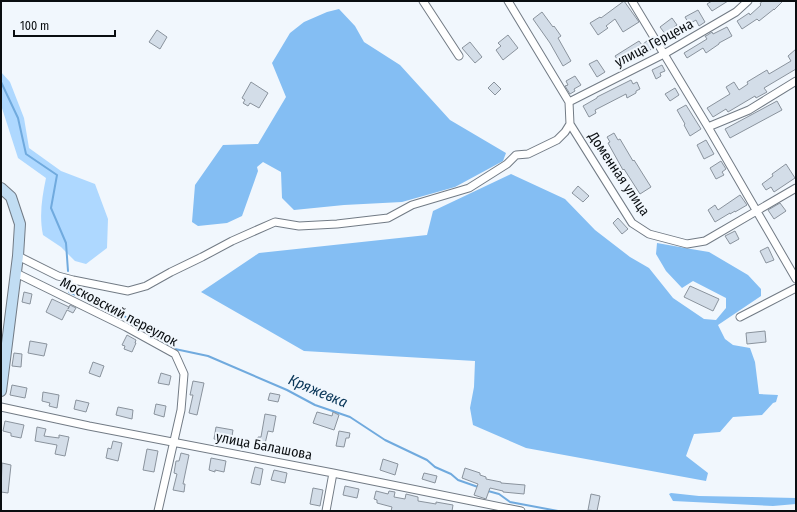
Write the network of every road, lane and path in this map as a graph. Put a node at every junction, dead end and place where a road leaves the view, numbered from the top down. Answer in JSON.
{"nodes":[{"id":1,"x":423,"y":1,"type":"edge"},
{"id":2,"x":508,"y":1,"type":"edge"},
{"id":3,"x":632,"y":1,"type":"edge"},
{"id":4,"x":748,"y":1,"type":"edge"},
{"id":5,"x":664,"y":54,"type":"junction"},
{"id":6,"x":459,"y":56,"type":"dead end"},
{"id":7,"x":796,"y":81,"type":"edge"},
{"id":8,"x":569,"y":102,"type":"junction"},
{"id":9,"x":570,"y":124,"type":"junction"},
{"id":10,"x":708,"y":127,"type":"junction"},
{"id":11,"x":1,"y":188,"type":"edge"},
{"id":12,"x":796,"y":188,"type":"edge"},
{"id":13,"x":757,"y":211,"type":"junction"},
{"id":14,"x":18,"y":256,"type":"junction"},
{"id":15,"x":16,"y":273,"type":"junction"},
{"id":16,"x":796,"y":279,"type":"edge"},
{"id":17,"x":796,"y":288,"type":"edge"},
{"id":18,"x":740,"y":317,"type":"dead end"},
{"id":19,"x":1,"y":391,"type":"edge"},
{"id":20,"x":1,"y":407,"type":"edge"},
{"id":21,"x":174,"y":442,"type":"junction"},
{"id":22,"x":333,"y":473,"type":"junction"},
{"id":23,"x":496,"y":509,"type":"edge"},
{"id":24,"x":158,"y":511,"type":"edge"},
{"id":25,"x":326,"y":511,"type":"edge"},
{"id":26,"x":522,"y":511,"type":"edge"}],
"edges":[{"from":1,"to":6,"type":"street"},
{"from":2,"to":8,"type":"street"},
{"from":3,"to":5,"type":"street"},
{"from":4,"to":5,"type":"street","name":"улица Герцена"},
{"from":5,"to":8,"type":"street","name":"улица Герцена"},
{"from":5,"to":10,"type":"street"},
{"from":7,"to":10,"type":"street"},
{"from":8,"to":9,"type":"street","name":"Доменная улица"},
{"from":9,"to":13,"type":"street","name":"Доменная улица"},
{"from":9,"to":14,"type":"street"},
{"from":10,"to":13,"type":"street"},
{"from":11,"to":14,"type":"street"},
{"from":12,"to":13,"type":"street","name":"Доменная улица"},
{"from":13,"to":16,"type":"street"},
{"from":14,"to":15,"type":"street"},
{"from":15,"to":19,"type":"street"},
{"from":15,"to":21,"type":"street","name":"Московский переулок"},
{"from":17,"to":18,"type":"street"},
{"from":20,"to":21,"type":"street","name":"улица Балашова"},
{"from":21,"to":22,"type":"street","name":"улица Балашова"},
{"from":21,"to":24,"type":"street","name":"Московский переулок"},
{"from":22,"to":23,"type":"street","name":"улица Балашова"},
{"from":22,"to":25,"type":"street"},
{"from":23,"to":26,"type":"street","name":"улица Балашова"}]}
